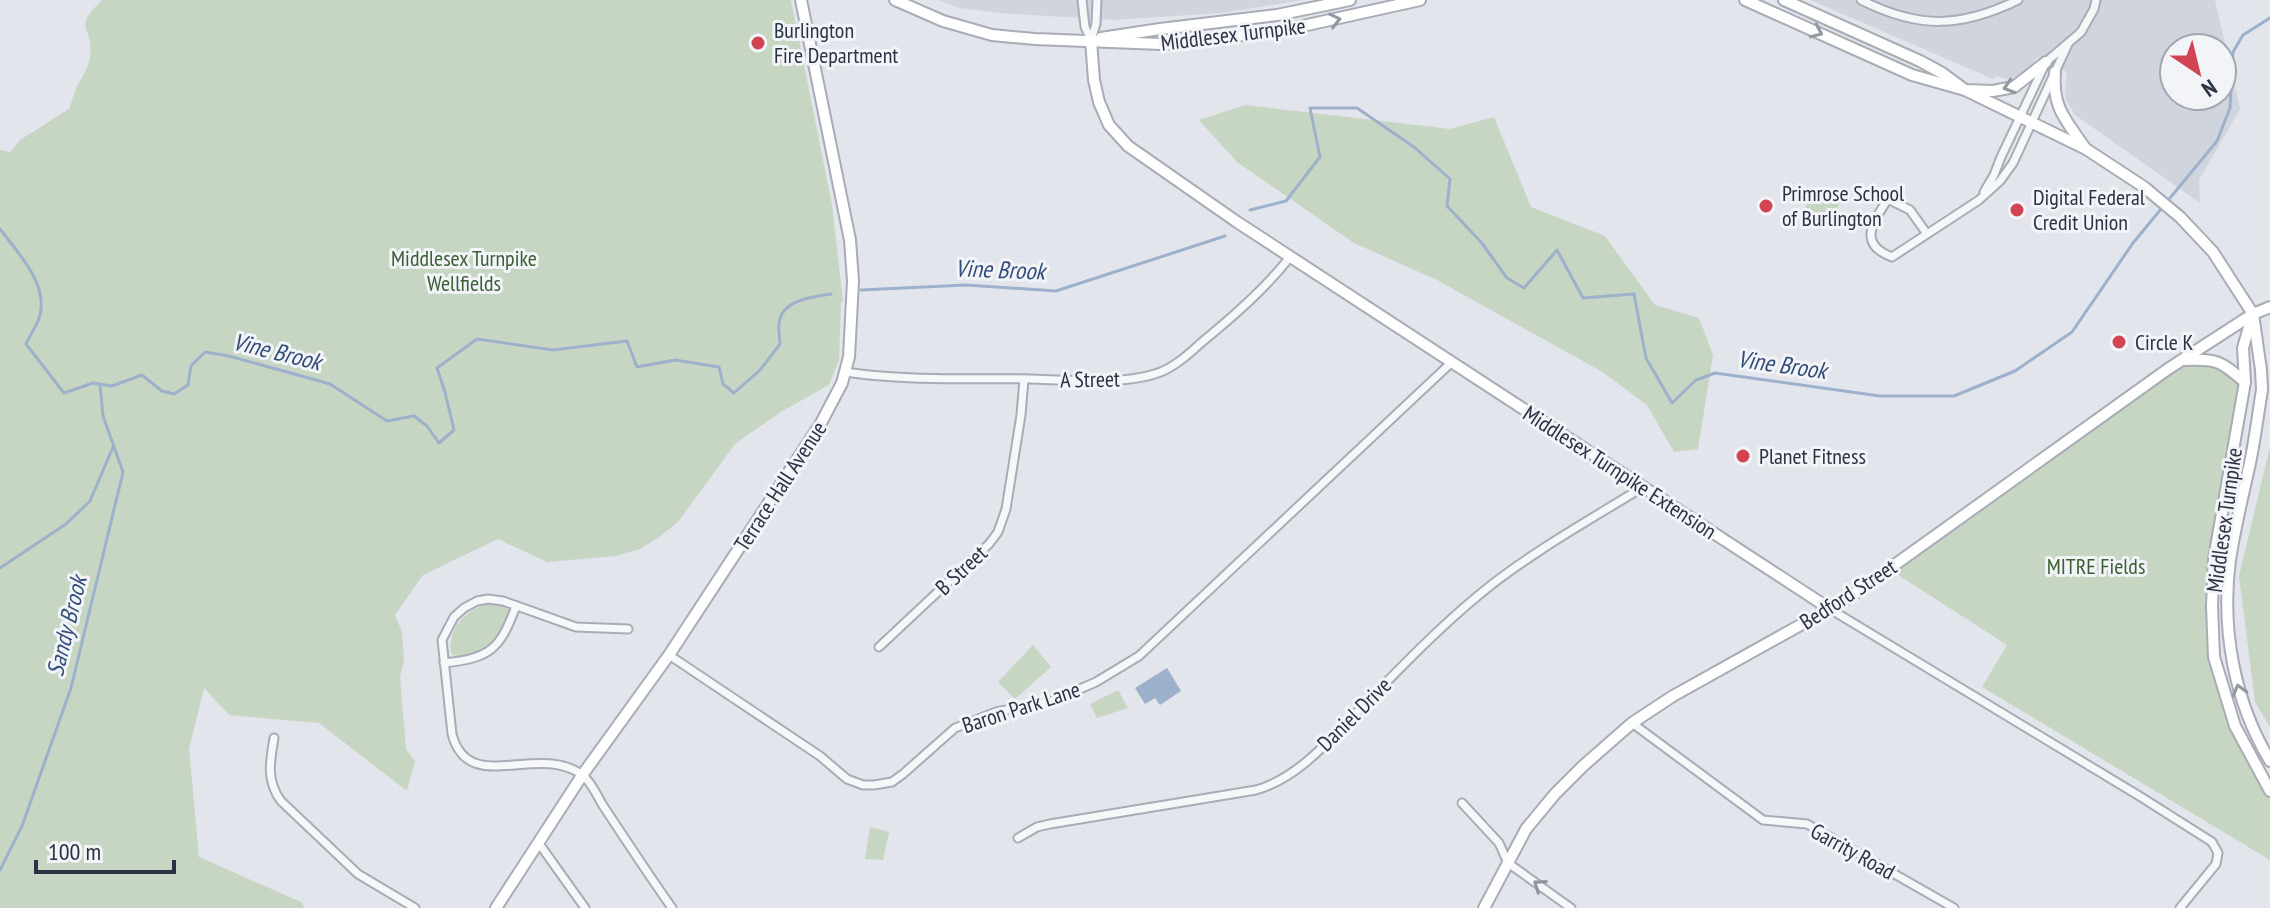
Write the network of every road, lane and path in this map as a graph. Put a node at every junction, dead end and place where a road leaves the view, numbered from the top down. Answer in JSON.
{"nodes":[{"id":1,"x":801,"y":0,"type":"edge"},
{"id":2,"x":895,"y":0,"type":"edge"},
{"id":3,"x":1082,"y":0,"type":"edge"},
{"id":4,"x":1097,"y":0,"type":"edge"},
{"id":5,"x":1350,"y":0,"type":"edge"},
{"id":6,"x":1420,"y":0,"type":"edge"},
{"id":7,"x":1745,"y":0,"type":"edge"},
{"id":8,"x":1784,"y":0,"type":"edge"},
{"id":9,"x":1861,"y":0,"type":"edge"},
{"id":10,"x":2018,"y":0,"type":"edge"},
{"id":11,"x":2096,"y":0,"type":"edge"},
{"id":12,"x":1091,"y":40,"type":"junction"},
{"id":13,"x":2068,"y":44,"type":"junction"},
{"id":14,"x":2046,"y":62,"type":"junction"},
{"id":15,"x":2055,"y":72,"type":"junction"},
{"id":16,"x":1965,"y":90,"type":"junction"},
{"id":17,"x":2020,"y":117,"type":"junction"},
{"id":18,"x":2031,"y":122,"type":"junction"},
{"id":19,"x":2086,"y":149,"type":"junction"},
{"id":20,"x":1979,"y":200,"type":"junction"},
{"id":21,"x":1927,"y":234,"type":"junction"},
{"id":22,"x":1290,"y":257,"type":"junction"},
{"id":23,"x":2270,"y":307,"type":"edge"},
{"id":24,"x":2253,"y":314,"type":"junction"},
{"id":25,"x":2182,"y":360,"type":"junction"},
{"id":26,"x":1452,"y":362,"type":"junction"},
{"id":27,"x":845,"y":372,"type":"junction"},
{"id":28,"x":1024,"y":379,"type":"junction"},
{"id":29,"x":2245,"y":382,"type":"junction"},
{"id":30,"x":1643,"y":487,"type":"junction"},
{"id":31,"x":516,"y":606,"type":"junction"},
{"id":32,"x":1830,"y":609,"type":"junction"},
{"id":33,"x":628,"y":629,"type":"dead end"},
{"id":34,"x":879,"y":647,"type":"dead end"},
{"id":35,"x":669,"y":655,"type":"junction"},
{"id":36,"x":444,"y":663,"type":"junction"},
{"id":37,"x":1632,"y":723,"type":"junction"},
{"id":38,"x":274,"y":738,"type":"dead end"},
{"id":39,"x":2270,"y":761,"type":"edge"},
{"id":40,"x":583,"y":774,"type":"junction"},
{"id":41,"x":2270,"y":791,"type":"edge"},
{"id":42,"x":1462,"y":803,"type":"dead end"},
{"id":43,"x":1018,"y":838,"type":"dead end"},
{"id":44,"x":538,"y":842,"type":"junction"},
{"id":45,"x":1508,"y":863,"type":"junction"},
{"id":46,"x":415,"y":908,"type":"edge"},
{"id":47,"x":496,"y":908,"type":"edge"},
{"id":48,"x":585,"y":908,"type":"edge"},
{"id":49,"x":672,"y":908,"type":"edge"},
{"id":50,"x":1484,"y":908,"type":"edge"},
{"id":51,"x":1571,"y":908,"type":"edge"},
{"id":52,"x":1954,"y":908,"type":"edge"},
{"id":53,"x":2180,"y":908,"type":"edge"}],
"edges":[{"from":1,"to":27,"type":"main road","name":"Terrace Hall Avenue"},
{"from":2,"to":12,"type":"main road","name":"Middlesex Turnpike"},
{"from":3,"to":12,"type":"street"},
{"from":4,"to":12,"type":"street"},
{"from":5,"to":12,"type":"main road","name":"Middlesex Turnpike"},
{"from":12,"to":6,"type":"main road","name":"Middlesex Turnpike","one_way":true},
{"from":7,"to":16,"type":"main road","name":"Middlesex Turnpike","one_way":true},
{"from":8,"to":16,"type":"main road","name":"Middlesex Turnpike"},
{"from":9,"to":10,"type":"street"},
{"from":11,"to":13,"type":"street"},
{"from":12,"to":22,"type":"main road","name":"Middlesex Turnpike Extension"},
{"from":13,"to":14,"type":"street"},
{"from":13,"to":15,"type":"street"},
{"from":14,"to":16,"type":"main road","one_way":true},
{"from":14,"to":17,"type":"street"},
{"from":15,"to":18,"type":"street"},
{"from":15,"to":19,"type":"main road"},
{"from":16,"to":17,"type":"main road","name":"Middlesex Turnpike"},
{"from":17,"to":18,"type":"main road","name":"Middlesex Turnpike"},
{"from":17,"to":20,"type":"street"},
{"from":18,"to":19,"type":"main road","name":"Middlesex Turnpike"},
{"from":18,"to":20,"type":"street"},
{"from":19,"to":24,"type":"main road","name":"Middlesex Turnpike"},
{"from":20,"to":21,"type":"street"},
{"from":21,"to":21,"type":"street"},
{"from":22,"to":26,"type":"main road","name":"Middlesex Turnpike Extension"},
{"from":22,"to":28,"type":"street","name":"A Street"},
{"from":23,"to":24,"type":"main road","name":"Bedford Street"},
{"from":24,"to":25,"type":"main road","name":"Bedford Street"},
{"from":24,"to":29,"type":"main road","name":"Middlesex Turnpike"},
{"from":39,"to":24,"type":"main road","name":"Middlesex Turnpike","one_way":true},
{"from":25,"to":29,"type":"main road"},
{"from":25,"to":32,"type":"main road","name":"Bedford Street"},
{"from":26,"to":30,"type":"main road","name":"Middlesex Turnpike Extension"},
{"from":26,"to":35,"type":"street","name":"Baron Park Lane"},
{"from":27,"to":28,"type":"street","name":"A Street"},
{"from":27,"to":35,"type":"main road","name":"Terrace Hall Avenue"},
{"from":28,"to":34,"type":"street","name":"B Street"},
{"from":29,"to":41,"type":"main road","name":"Middlesex Turnpike"},
{"from":30,"to":32,"type":"main road","name":"Middlesex Turnpike Extension"},
{"from":30,"to":43,"type":"street","name":"Daniel Drive"},
{"from":31,"to":33,"type":"street"},
{"from":31,"to":36,"type":"street"},
{"from":31,"to":36,"type":"street"},
{"from":32,"to":37,"type":"main road","name":"Bedford Street"},
{"from":32,"to":53,"type":"street","name":"Middlesex Turnpike Extension"},
{"from":35,"to":40,"type":"main road","name":"Terrace Hall Avenue"},
{"from":36,"to":40,"type":"street"},
{"from":37,"to":45,"type":"main road","name":"Bedford Street"},
{"from":37,"to":52,"type":"street","name":"Garrity Road"},
{"from":38,"to":46,"type":"street"},
{"from":40,"to":44,"type":"main road","name":"Terrace Hall Avenue"},
{"from":40,"to":49,"type":"street"},
{"from":42,"to":45,"type":"street"},
{"from":44,"to":47,"type":"main road","name":"Terrace Hall Avenue"},
{"from":44,"to":48,"type":"street"},
{"from":45,"to":50,"type":"main road","name":"Bedford Street"},
{"from":51,"to":45,"type":"street","one_way":true}]}
